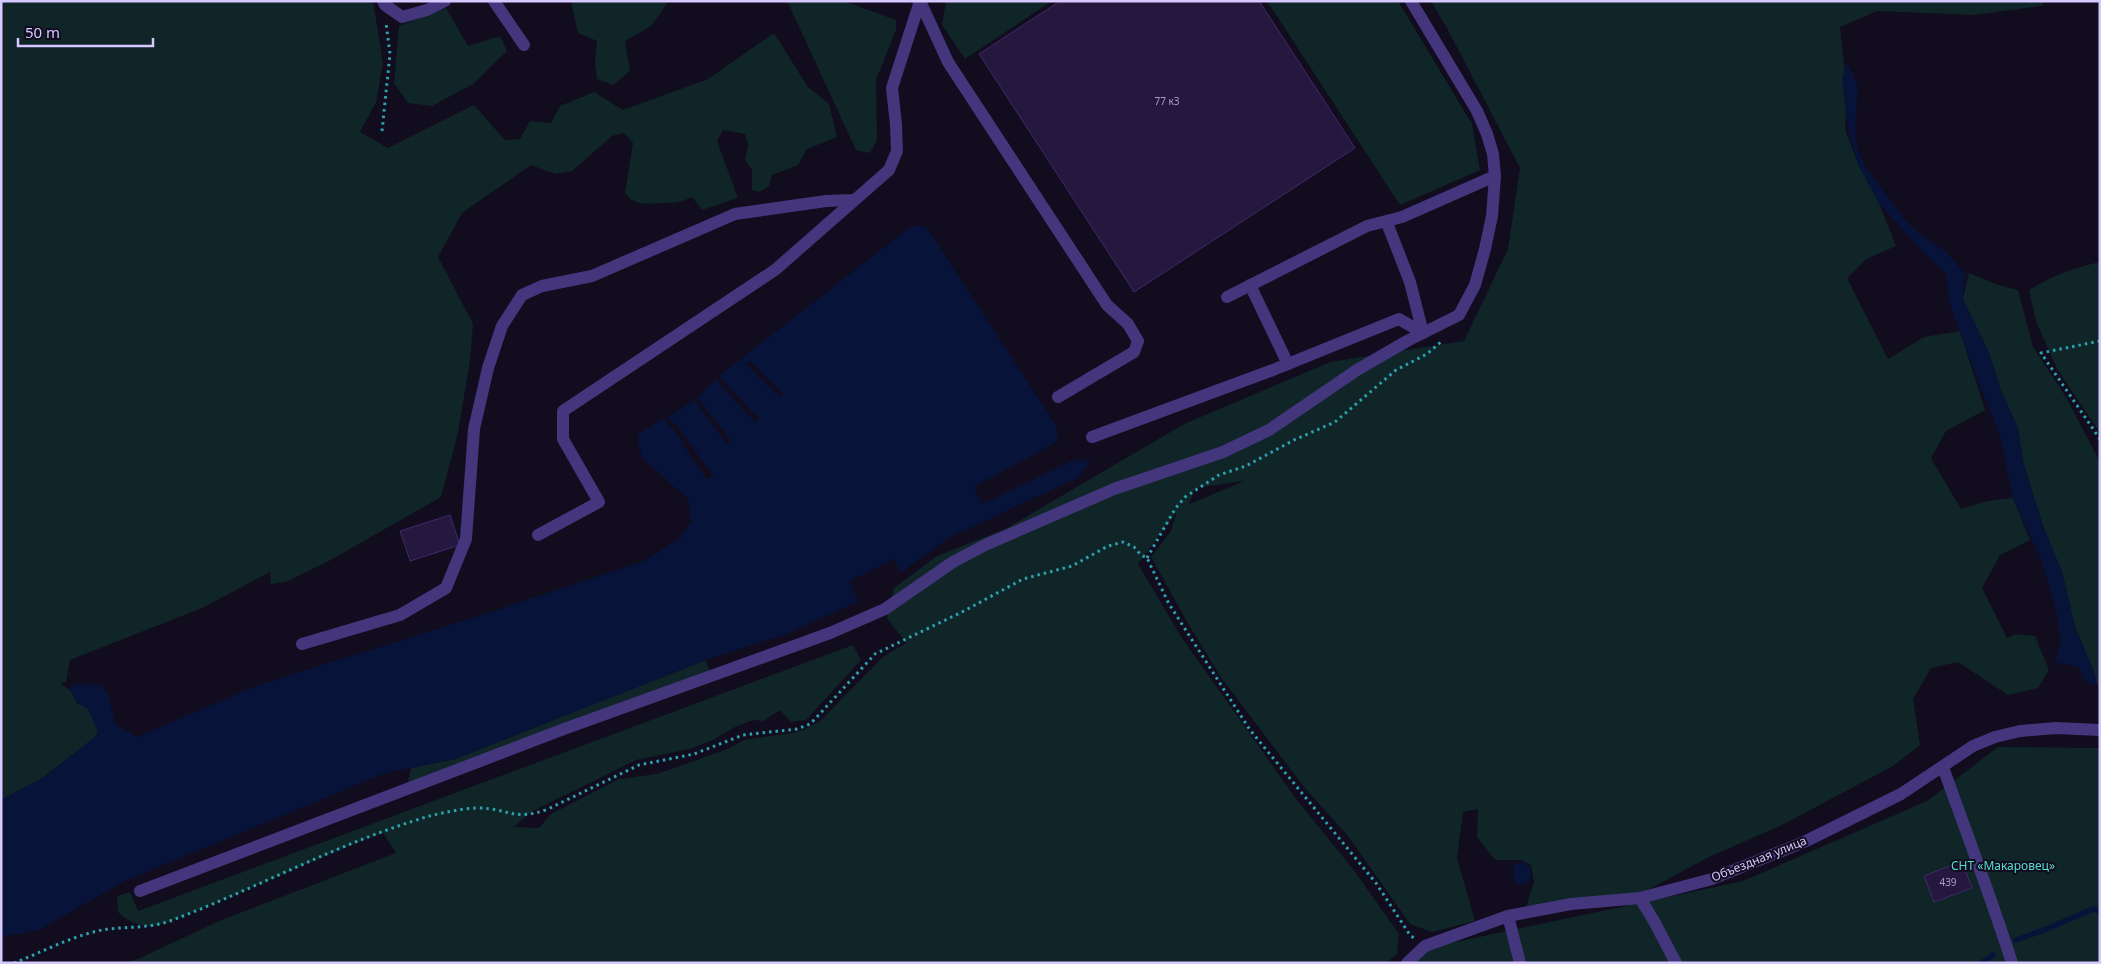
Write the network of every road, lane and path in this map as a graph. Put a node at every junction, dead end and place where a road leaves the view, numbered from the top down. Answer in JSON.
{"nodes":[{"id":1,"x":445,"y":1,"type":"edge"},
{"id":2,"x":494,"y":1,"type":"edge"},
{"id":3,"x":1411,"y":1,"type":"edge"},
{"id":4,"x":384,"y":3,"type":"edge"},
{"id":5,"x":524,"y":45,"type":"dead end"},
{"id":6,"x":382,"y":130,"type":"dead end"},
{"id":7,"x":1495,"y":176,"type":"junction"},
{"id":8,"x":854,"y":200,"type":"junction"},
{"id":9,"x":1387,"y":223,"type":"junction"},
{"id":10,"x":1250,"y":285,"type":"junction"},
{"id":11,"x":1227,"y":297,"type":"dead end"},
{"id":12,"x":1423,"y":333,"type":"junction"},
{"id":13,"x":1444,"y":339,"type":"dead end"},
{"id":14,"x":2100,"y":341,"type":"edge"},
{"id":15,"x":1288,"y":364,"type":"junction"},
{"id":16,"x":1058,"y":397,"type":"dead end"},
{"id":17,"x":1092,"y":438,"type":"dead end"},
{"id":18,"x":2100,"y":439,"type":"edge"},
{"id":19,"x":538,"y":536,"type":"dead end"},
{"id":20,"x":1147,"y":558,"type":"junction"},
{"id":21,"x":302,"y":644,"type":"dead end"},
{"id":22,"x":2100,"y":730,"type":"edge"},
{"id":23,"x":1943,"y":767,"type":"junction"},
{"id":24,"x":140,"y":891,"type":"dead end"},
{"id":25,"x":1640,"y":898,"type":"junction"},
{"id":26,"x":1508,"y":916,"type":"junction"},
{"id":27,"x":1425,"y":946,"type":"junction"},
{"id":28,"x":14,"y":963,"type":"edge"},
{"id":29,"x":1407,"y":963,"type":"edge"},
{"id":30,"x":1520,"y":963,"type":"edge"},
{"id":31,"x":1676,"y":963,"type":"edge"},
{"id":32,"x":2012,"y":963,"type":"edge"}],
"edges":[{"from":1,"to":4,"type":"street"},
{"from":2,"to":5,"type":"street"},
{"from":3,"to":7,"type":"street"},
{"from":4,"to":6,"type":"path"},
{"from":7,"to":9,"type":"street"},
{"from":7,"to":12,"type":"street"},
{"from":8,"to":16,"type":"street"},
{"from":8,"to":19,"type":"street"},
{"from":8,"to":21,"type":"street"},
{"from":9,"to":10,"type":"street"},
{"from":9,"to":12,"type":"street"},
{"from":10,"to":11,"type":"street"},
{"from":10,"to":15,"type":"street"},
{"from":12,"to":15,"type":"street"},
{"from":12,"to":24,"type":"street"},
{"from":13,"to":20,"type":"path"},
{"from":14,"to":18,"type":"path"},
{"from":15,"to":17,"type":"street"},
{"from":20,"to":27,"type":"path"},
{"from":20,"to":28,"type":"path"},
{"from":22,"to":23,"type":"street","name":"Объездная улица"},
{"from":23,"to":25,"type":"street","name":"Объездная улица"},
{"from":23,"to":32,"type":"street"},
{"from":25,"to":26,"type":"street","name":"Объездная улица"},
{"from":25,"to":31,"type":"street"},
{"from":26,"to":27,"type":"street","name":"Объездная улица"},
{"from":26,"to":30,"type":"street"},
{"from":27,"to":29,"type":"street","name":"Объездная улица"}]}
